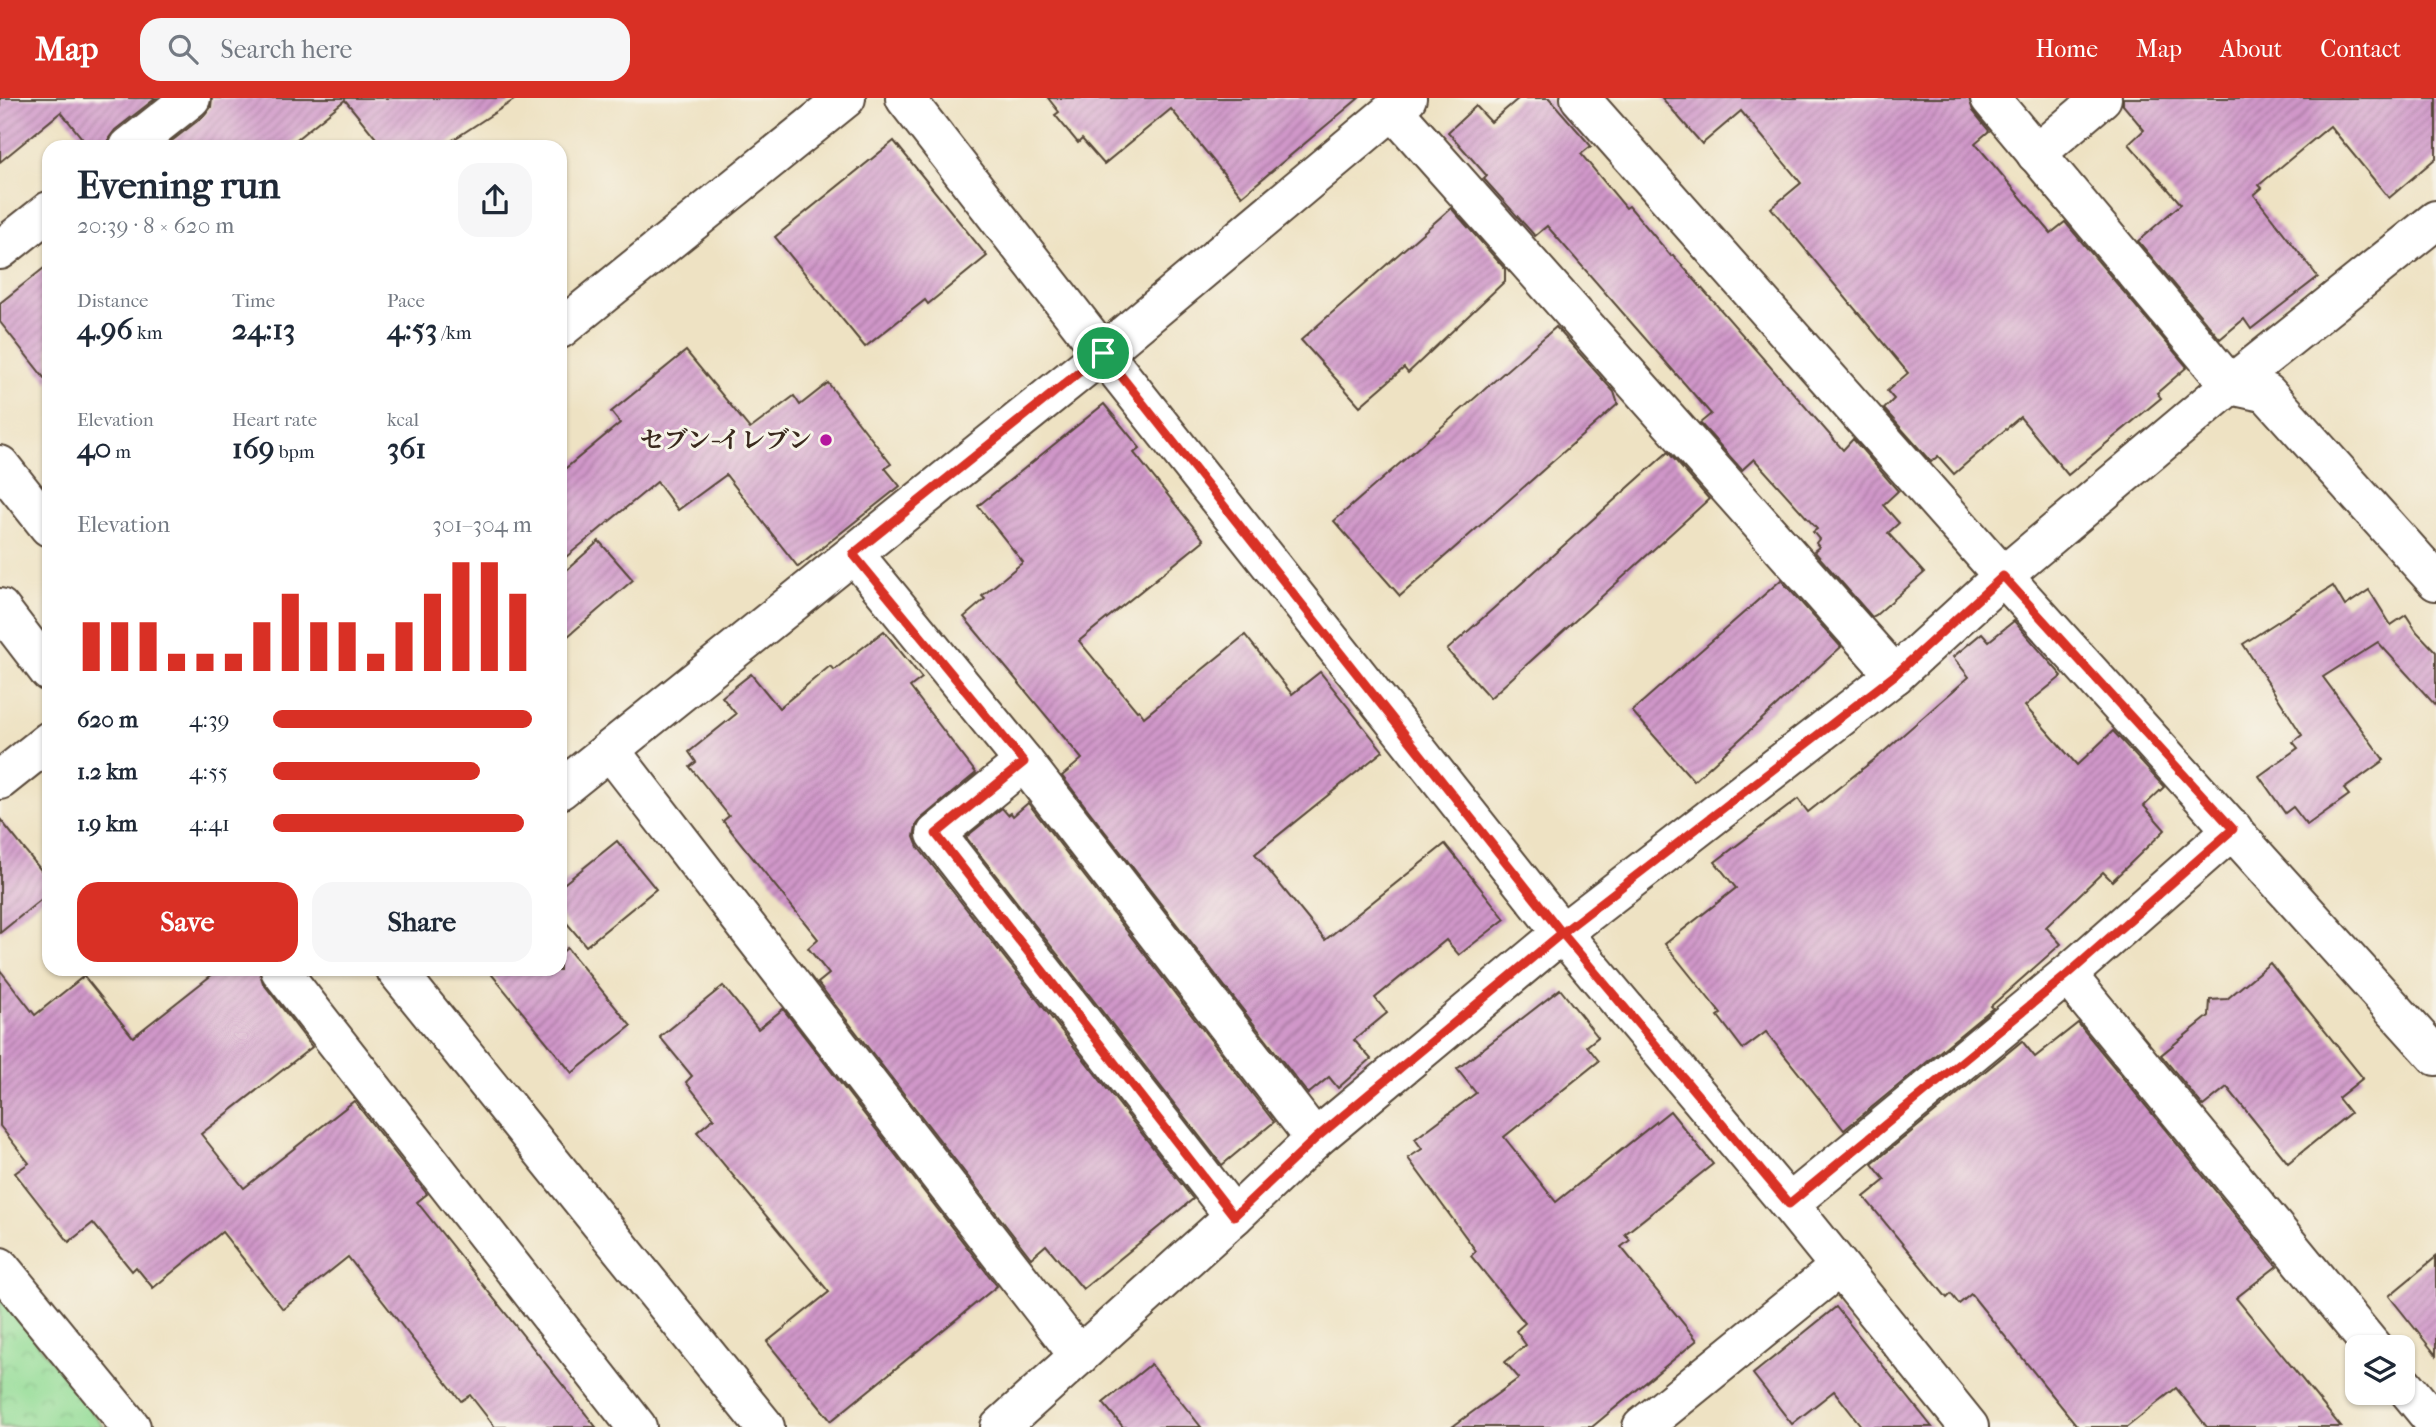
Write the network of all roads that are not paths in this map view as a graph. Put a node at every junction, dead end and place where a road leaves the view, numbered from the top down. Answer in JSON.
{"nodes":[{"id":1,"x":191,"y":98,"type":"edge"},
{"id":2,"x":846,"y":98,"type":"edge"},
{"id":3,"x":905,"y":98,"type":"edge"},
{"id":4,"x":1580,"y":98,"type":"edge"},
{"id":5,"x":1990,"y":98,"type":"edge"},
{"id":6,"x":2102,"y":98,"type":"edge"},
{"id":7,"x":1400,"y":104,"type":"edge"},
{"id":8,"x":138,"y":140,"type":"edge"},
{"id":9,"x":2036,"y":154,"type":"junction"},
{"id":10,"x":42,"y":217,"type":"edge"},
{"id":11,"x":2436,"y":220,"type":"edge"},
{"id":12,"x":0,"y":250,"type":"edge"},
{"id":13,"x":567,"y":323,"type":"edge"},
{"id":14,"x":1103,"y":353,"type":"junction"},
{"id":15,"x":2230,"y":386,"type":"junction"},
{"id":16,"x":0,"y":465,"type":"edge"},
{"id":17,"x":42,"y":518,"type":"edge"},
{"id":18,"x":853,"y":554,"type":"junction"},
{"id":19,"x":2003,"y":576,"type":"junction"},
{"id":20,"x":2436,"y":582,"type":"edge"},
{"id":21,"x":0,"y":608,"type":"edge"},
{"id":22,"x":42,"y":663,"type":"edge"},
{"id":23,"x":1895,"y":675,"type":"junction"},
{"id":24,"x":42,"y":747,"type":"edge"},
{"id":25,"x":610,"y":750,"type":"junction"},
{"id":26,"x":1024,"y":762,"type":"junction"},
{"id":27,"x":0,"y":780,"type":"edge"},
{"id":28,"x":567,"y":784,"type":"edge"},
{"id":29,"x":2233,"y":829,"type":"junction"},
{"id":30,"x":1562,"y":933,"type":"junction"},
{"id":31,"x":2067,"y":975,"type":"junction"},
{"id":32,"x":285,"y":976,"type":"edge"},
{"id":33,"x":401,"y":976,"type":"edge"},
{"id":34,"x":2436,"y":1056,"type":"edge"},
{"id":35,"x":1315,"y":1139,"type":"junction"},
{"id":36,"x":1789,"y":1204,"type":"junction"},
{"id":37,"x":1234,"y":1216,"type":"junction"},
{"id":38,"x":0,"y":1267,"type":"edge"},
{"id":39,"x":1838,"y":1268,"type":"junction"},
{"id":40,"x":2362,"y":1335,"type":"edge"},
{"id":41,"x":1079,"y":1356,"type":"junction"},
{"id":42,"x":2415,"y":1399,"type":"edge"},
{"id":43,"x":2436,"y":1424,"type":"edge"},
{"id":44,"x":131,"y":1427,"type":"edge"},
{"id":45,"x":637,"y":1427,"type":"edge"},
{"id":46,"x":765,"y":1427,"type":"edge"},
{"id":47,"x":1000,"y":1427,"type":"edge"},
{"id":48,"x":1642,"y":1427,"type":"edge"},
{"id":49,"x":1969,"y":1427,"type":"edge"}],
"edges":[{"from":1,"to":8,"type":"street"},
{"from":2,"to":13,"type":"street"},
{"from":3,"to":14,"type":"street"},
{"from":4,"to":19,"type":"street"},
{"from":5,"to":9,"type":"street"},
{"from":6,"to":9,"type":"street"},
{"from":7,"to":14,"type":"street"},
{"from":7,"to":23,"type":"street"},
{"from":9,"to":15,"type":"street"},
{"from":10,"to":12,"type":"street"},
{"from":11,"to":15,"type":"street"},
{"from":14,"to":18,"type":"street"},
{"from":14,"to":30,"type":"street"},
{"from":15,"to":19,"type":"street"},
{"from":15,"to":20,"type":"street"},
{"from":16,"to":17,"type":"street"},
{"from":18,"to":25,"type":"street"},
{"from":18,"to":26,"type":"street"},
{"from":19,"to":23,"type":"street"},
{"from":19,"to":29,"type":"street"},
{"from":21,"to":22,"type":"street"},
{"from":23,"to":30,"type":"street"},
{"from":24,"to":27,"type":"street"},
{"from":25,"to":28,"type":"street"},
{"from":25,"to":41,"type":"street"},
{"from":26,"to":35,"type":"street"},
{"from":26,"to":37,"type":"street"},
{"from":29,"to":31,"type":"street"},
{"from":29,"to":34,"type":"street"},
{"from":30,"to":35,"type":"street"},
{"from":30,"to":36,"type":"street"},
{"from":31,"to":36,"type":"street"},
{"from":31,"to":40,"type":"street"},
{"from":32,"to":45,"type":"street"},
{"from":33,"to":46,"type":"street"},
{"from":35,"to":37,"type":"street"},
{"from":36,"to":39,"type":"street"},
{"from":37,"to":41,"type":"street"},
{"from":38,"to":44,"type":"street"},
{"from":39,"to":48,"type":"street"},
{"from":39,"to":49,"type":"street"},
{"from":41,"to":47,"type":"street"},
{"from":42,"to":43,"type":"street"}]}
